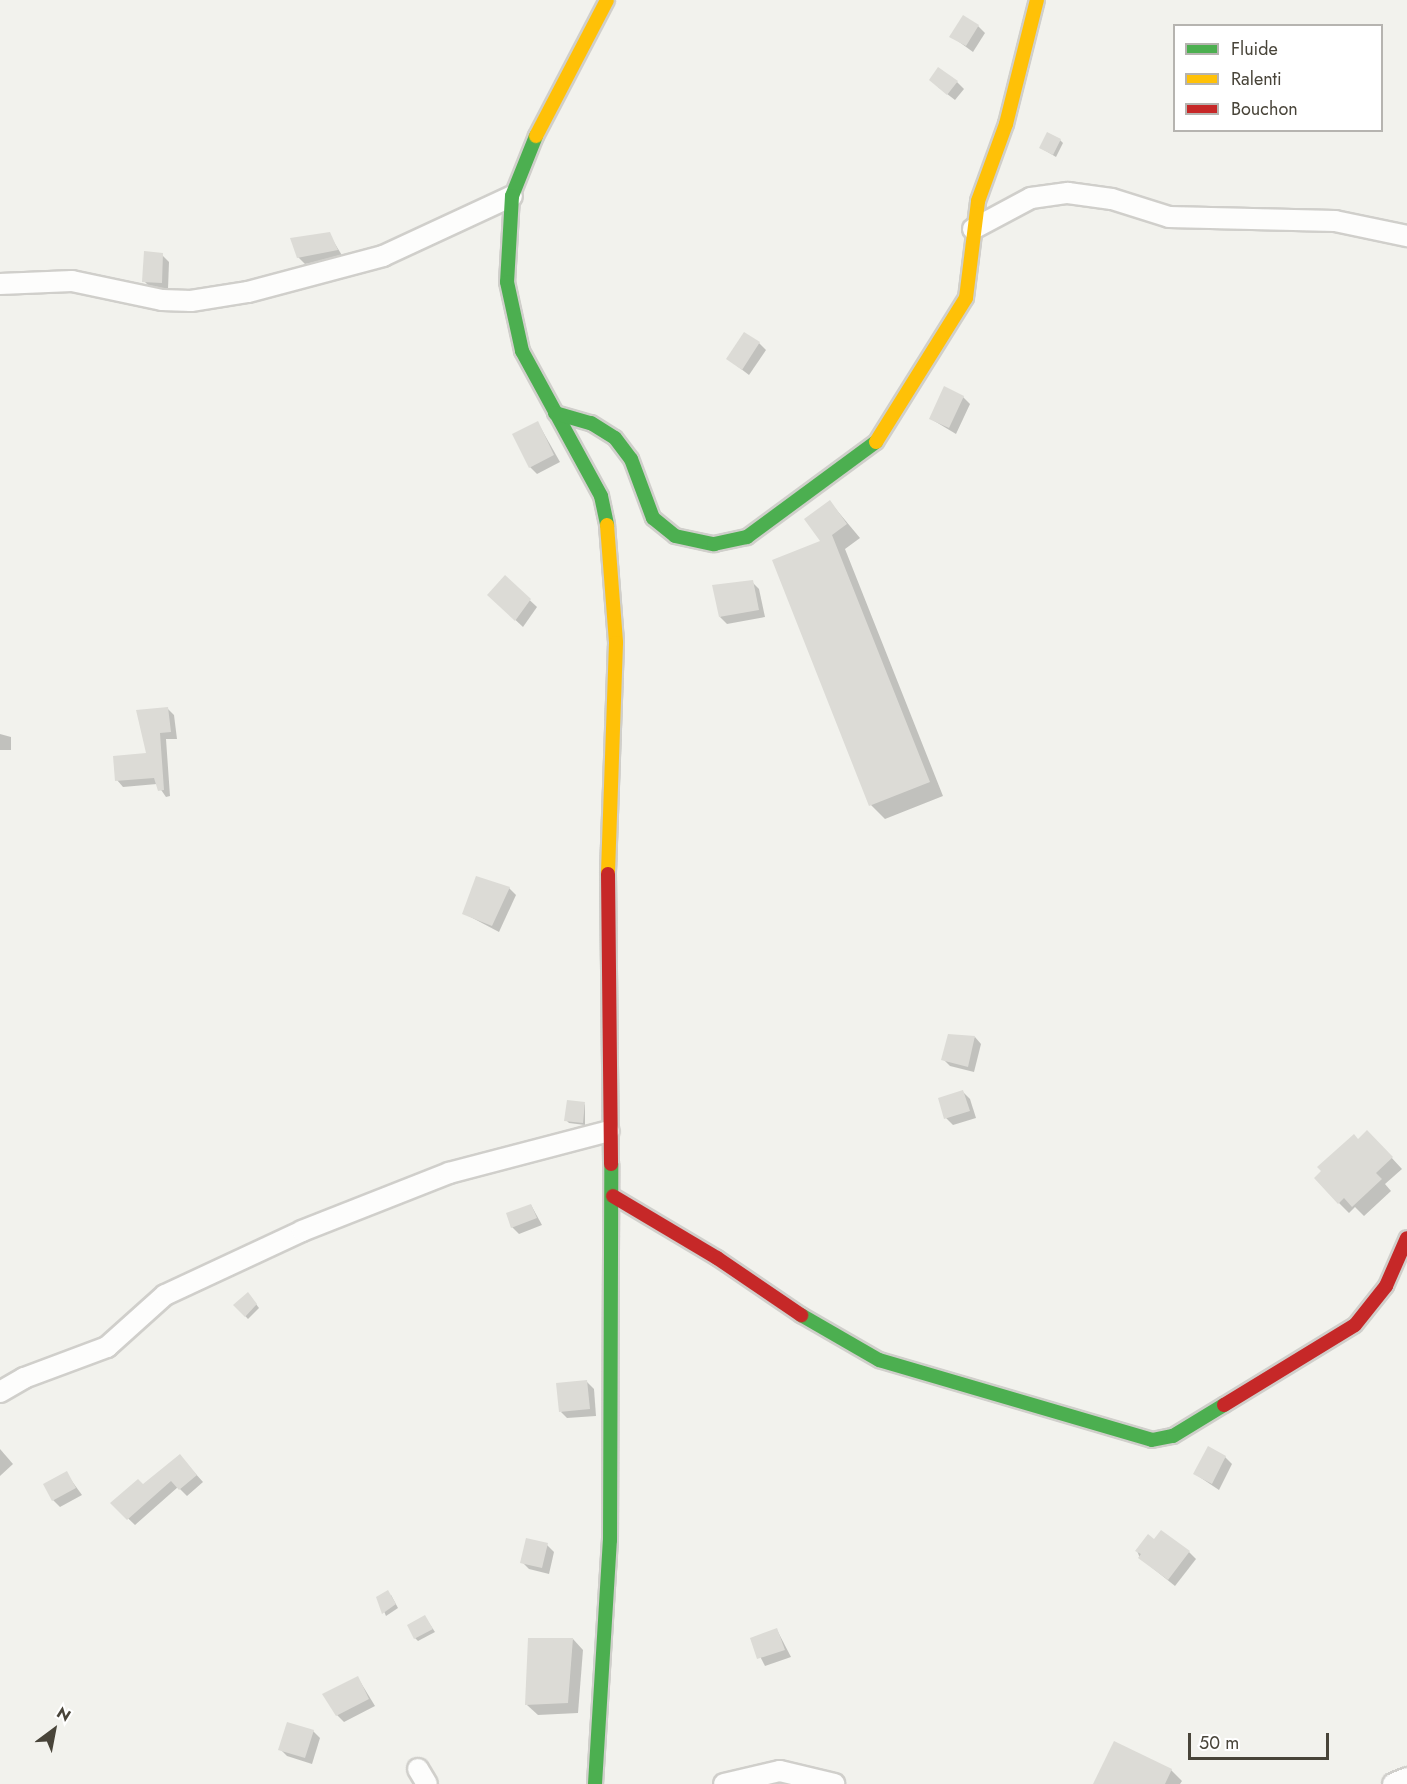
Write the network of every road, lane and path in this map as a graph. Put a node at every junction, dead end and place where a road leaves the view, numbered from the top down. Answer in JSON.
{"nodes":[{"id":1,"x":607,"y":0,"type":"edge"},
{"id":2,"x":1037,"y":0,"type":"edge"},
{"id":3,"x":512,"y":196,"type":"junction"},
{"id":4,"x":973,"y":230,"type":"junction"},
{"id":5,"x":1407,"y":236,"type":"edge"},
{"id":6,"x":0,"y":284,"type":"edge"},
{"id":7,"x":555,"y":413,"type":"junction"},
{"id":8,"x":609,"y":1131,"type":"junction"},
{"id":9,"x":613,"y":1196,"type":"junction"},
{"id":10,"x":1407,"y":1238,"type":"edge"},
{"id":11,"x":0,"y":1392,"type":"edge"},
{"id":12,"x":1407,"y":1778,"type":"edge"},
{"id":13,"x":595,"y":1784,"type":"edge"},
{"id":14,"x":724,"y":1784,"type":"edge"},
{"id":15,"x":834,"y":1784,"type":"edge"},
{"id":16,"x":1393,"y":1784,"type":"edge"}],
"edges":[{"from":1,"to":3,"type":"street"},
{"from":2,"to":4,"type":"street"},
{"from":3,"to":6,"type":"street"},
{"from":3,"to":7,"type":"street"},
{"from":4,"to":5,"type":"street"},
{"from":4,"to":7,"type":"street"},
{"from":7,"to":8,"type":"street"},
{"from":8,"to":9,"type":"street"},
{"from":8,"to":11,"type":"street"},
{"from":9,"to":10,"type":"street"},
{"from":9,"to":13,"type":"street"},
{"from":12,"to":16,"type":"street"},
{"from":14,"to":15,"type":"street"}]}
